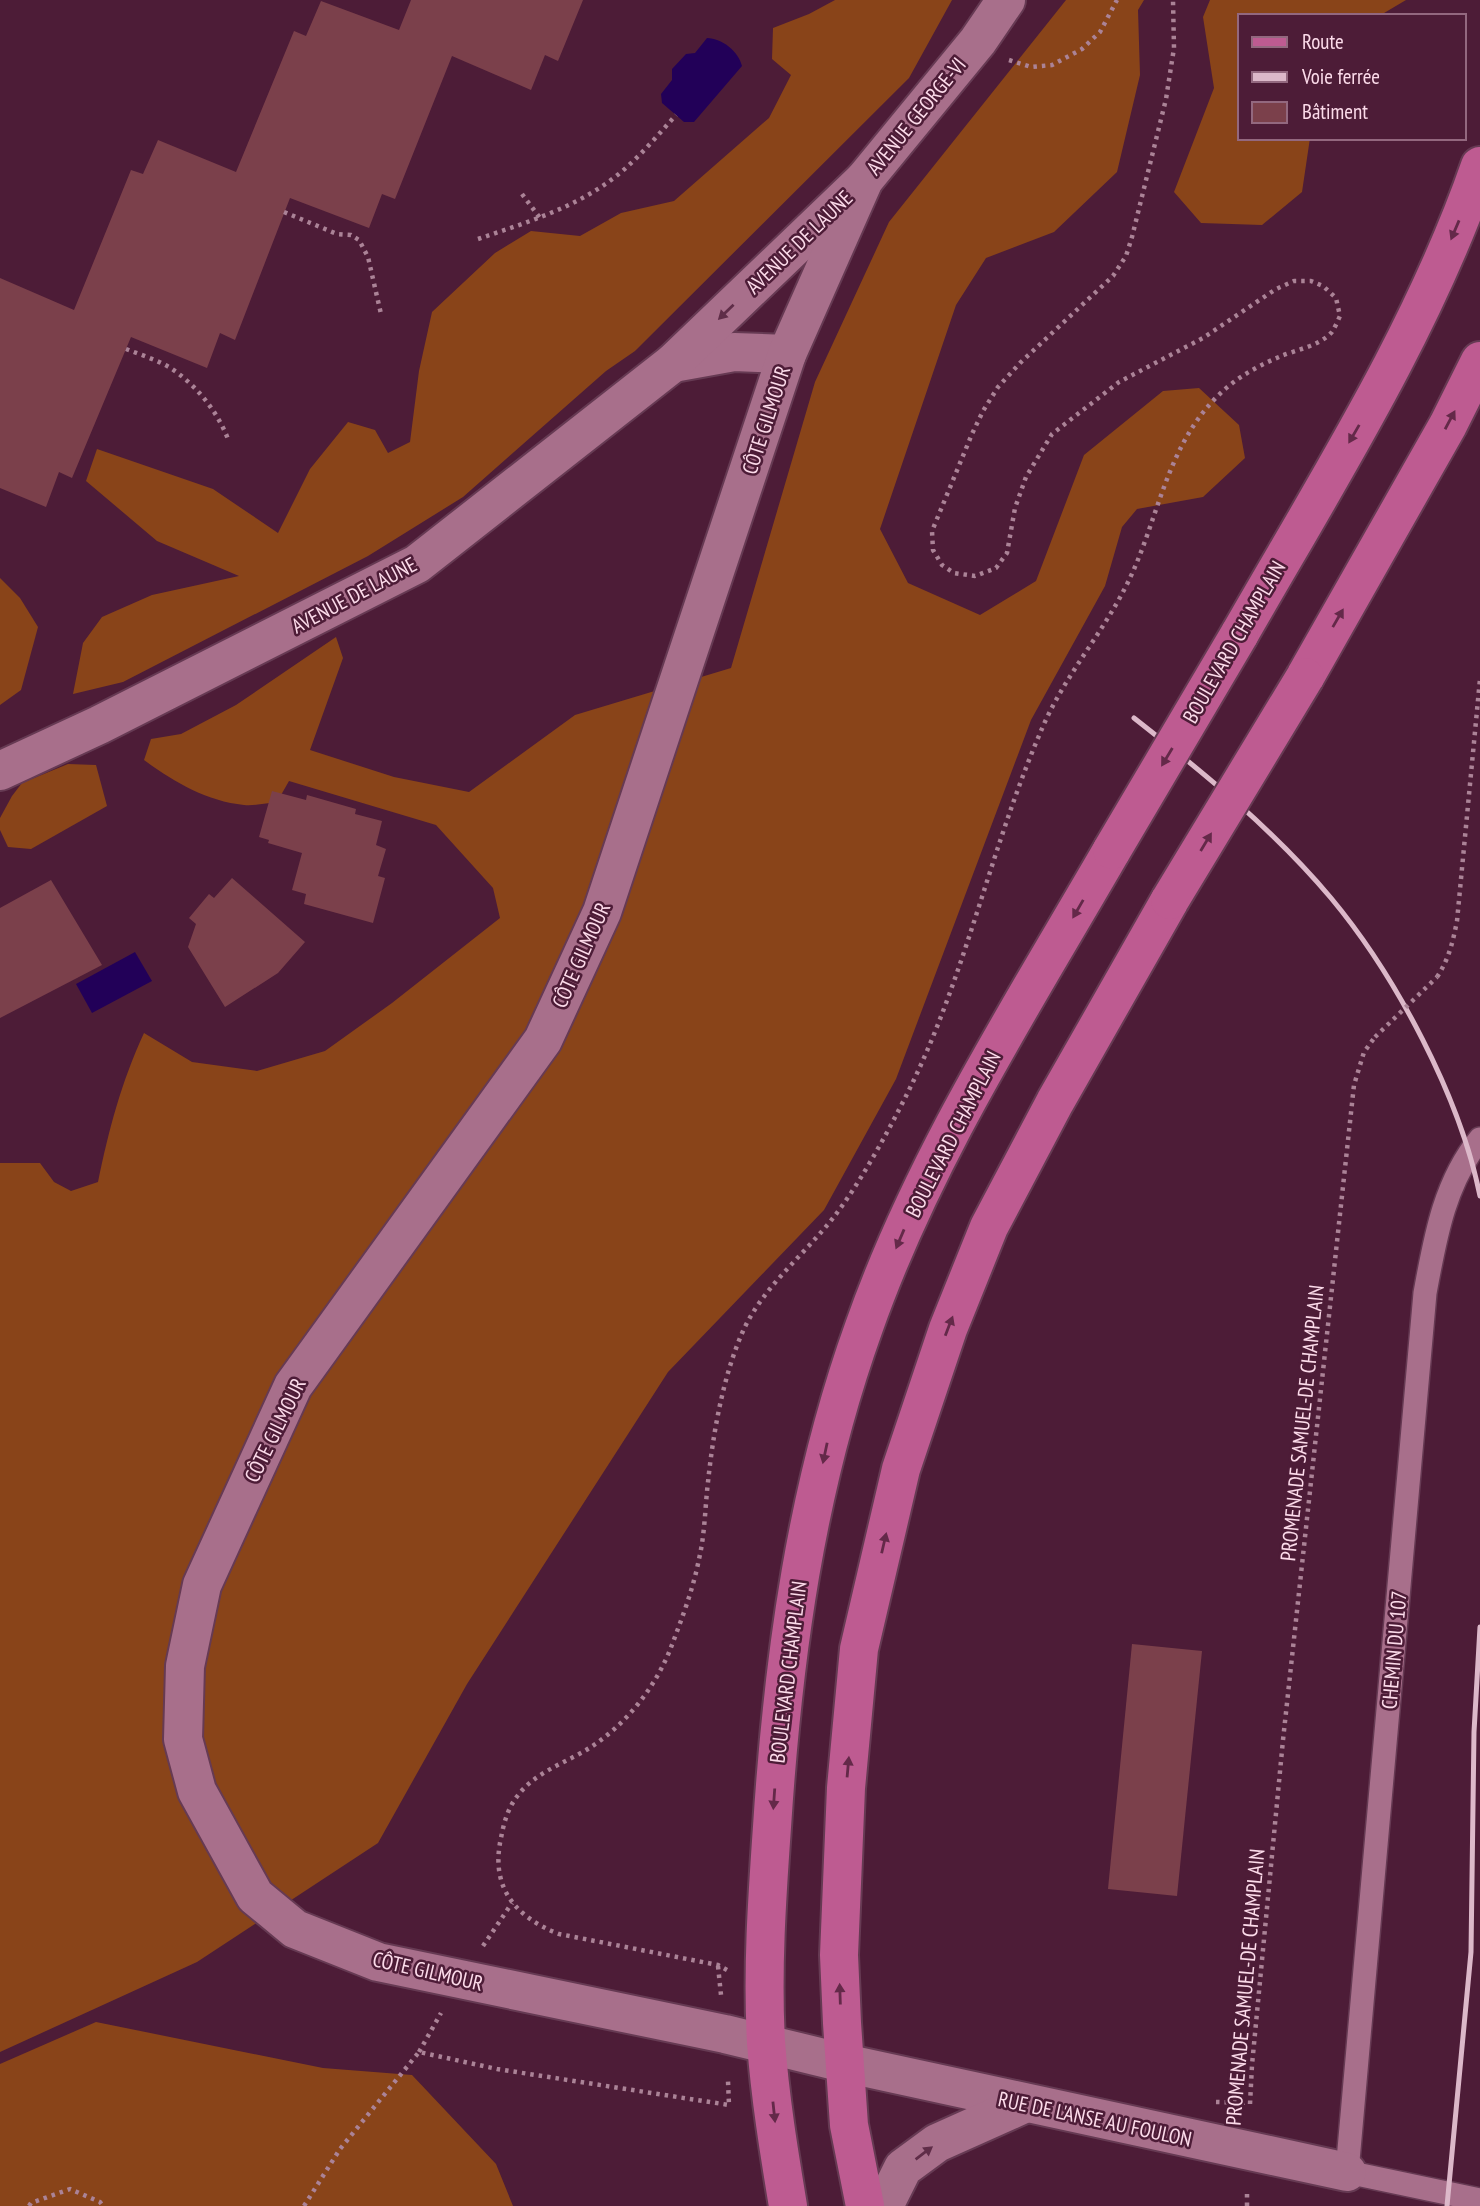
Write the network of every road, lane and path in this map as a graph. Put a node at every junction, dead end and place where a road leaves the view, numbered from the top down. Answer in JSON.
{"nodes":[{"id":1,"x":1006,"y":0,"type":"edge"},
{"id":2,"x":1117,"y":0,"type":"edge"},
{"id":3,"x":978,"y":41,"type":"junction"},
{"id":4,"x":676,"y":115,"type":"dead end"},
{"id":5,"x":1480,"y":166,"type":"edge"},
{"id":6,"x":864,"y":180,"type":"junction"},
{"id":7,"x":522,"y":194,"type":"dead end"},
{"id":8,"x":284,"y":212,"type":"dead end"},
{"id":9,"x":540,"y":218,"type":"junction"},
{"id":10,"x":478,"y":239,"type":"dead end"},
{"id":11,"x":381,"y":314,"type":"dead end"},
{"id":12,"x":126,"y":349,"type":"dead end"},
{"id":13,"x":787,"y":354,"type":"junction"},
{"id":14,"x":1480,"y":361,"type":"edge"},
{"id":15,"x":673,"y":363,"type":"junction"},
{"id":16,"x":228,"y":439,"type":"dead end"},
{"id":17,"x":1480,"y":678,"type":"edge"},
{"id":18,"x":0,"y":771,"type":"edge"},
{"id":19,"x":1480,"y":1139,"type":"edge"},
{"id":20,"x":718,"y":1965,"type":"dead end"},
{"id":21,"x":725,"y":2034,"type":"junction"},
{"id":22,"x":766,"y":2044,"type":"junction"},
{"id":23,"x":844,"y":2063,"type":"junction"},
{"id":24,"x":1024,"y":2104,"type":"junction"},
{"id":25,"x":1248,"y":2152,"type":"junction"},
{"id":26,"x":1347,"y":2172,"type":"junction"},
{"id":27,"x":1480,"y":2200,"type":"edge"},
{"id":28,"x":29,"y":2206,"type":"edge"},
{"id":29,"x":103,"y":2206,"type":"edge"},
{"id":30,"x":304,"y":2206,"type":"edge"},
{"id":31,"x":788,"y":2206,"type":"edge"},
{"id":32,"x":865,"y":2206,"type":"edge"},
{"id":33,"x":884,"y":2206,"type":"edge"},
{"id":34,"x":1247,"y":2206,"type":"edge"}],
"edges":[{"from":1,"to":3,"type":"street","name":"AVENUE GEORGE-VI"},
{"from":2,"to":3,"type":"path"},
{"from":3,"to":6,"type":"street","name":"AVENUE GEORGE-VI"},
{"from":4,"to":9,"type":"path"},
{"from":5,"to":22,"type":"main road","name":"BOULEVARD CHAMPLAIN","one_way":true,"bridge":true},
{"from":6,"to":13,"type":"street","name":"AVENUE GEORGE-VI"},
{"from":6,"to":15,"type":"street","name":"AVENUE DE LAUNE","one_way":true},
{"from":7,"to":9,"type":"path"},
{"from":8,"to":11,"type":"path"},
{"from":9,"to":10,"type":"path"},
{"from":12,"to":16,"type":"path"},
{"from":13,"to":15,"type":"street","name":"AVENUE DE LAUNE"},
{"from":13,"to":21,"type":"street","name":"CÔTE GILMOUR"},
{"from":23,"to":14,"type":"main road","one_way":true,"bridge":true},
{"from":15,"to":18,"type":"street","name":"AVENUE DE LAUNE"},
{"from":17,"to":25,"type":"path","name":"PROMENADE SAMUEL-DE CHAMPLAIN","bridge":true},
{"from":19,"to":26,"type":"lane","name":"CHEMIN DU 107"},
{"from":20,"to":21,"type":"path"},
{"from":21,"to":22,"type":"street","name":"CÔTE GILMOUR"},
{"from":21,"to":30,"type":"path"},
{"from":22,"to":23,"type":"street","name":"CÔTE GILMOUR"},
{"from":22,"to":31,"type":"main road","name":"BOULEVARD CHAMPLAIN","one_way":true},
{"from":23,"to":24,"type":"street","name":"RUE DE L'ANSE AU FOULON"},
{"from":23,"to":32,"type":"main road"},
{"from":24,"to":25,"type":"street","name":"RUE DE L'ANSE AU FOULON"},
{"from":33,"to":24,"type":"street","one_way":true},
{"from":25,"to":26,"type":"street","name":"RUE DE L'ANSE AU FOULON"},
{"from":25,"to":34,"type":"path","name":"PROMENADE SAMUEL-DE CHAMPLAIN"},
{"from":26,"to":27,"type":"lane"},
{"from":28,"to":29,"type":"path"}]}
